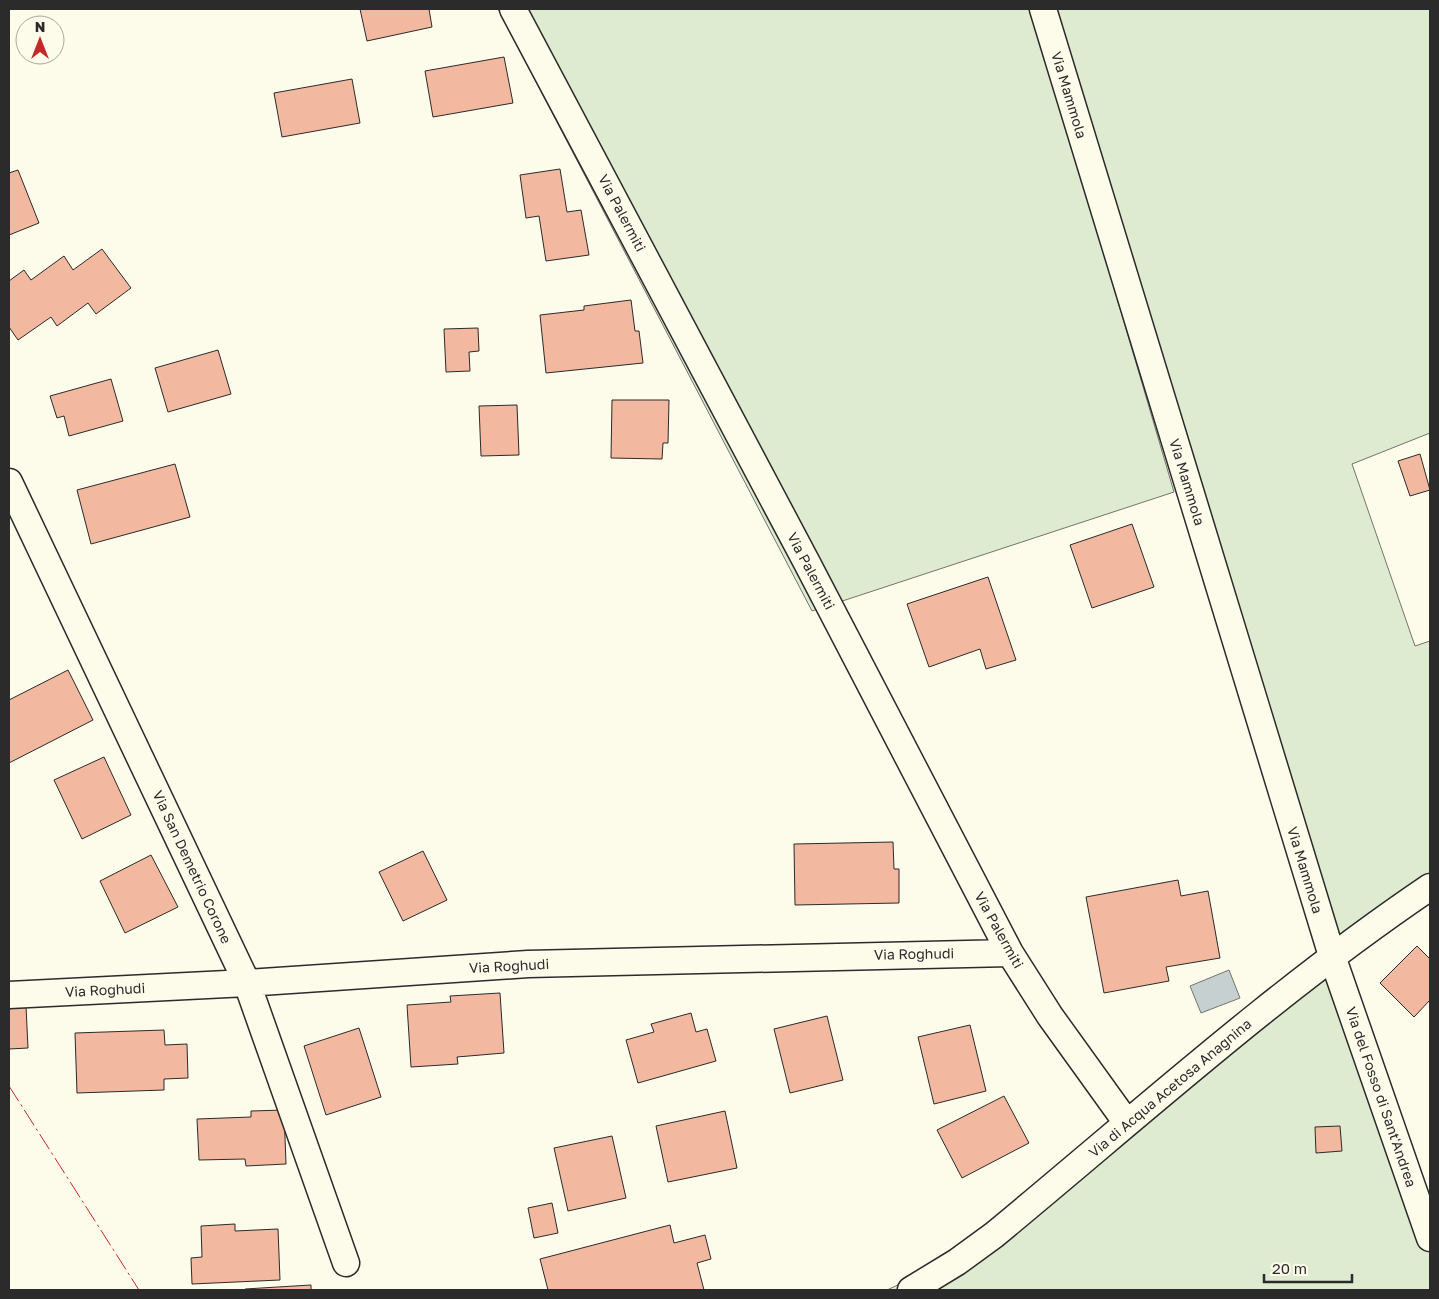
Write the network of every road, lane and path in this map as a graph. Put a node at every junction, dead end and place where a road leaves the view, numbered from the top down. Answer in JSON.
{"nodes":[{"id":1,"x":513,"y":9,"type":"edge"},
{"id":2,"x":1043,"y":9,"type":"edge"},
{"id":3,"x":9,"y":482,"type":"edge"},
{"id":4,"x":1430,"y":887,"type":"edge"},
{"id":5,"x":1010,"y":953,"type":"junction"},
{"id":6,"x":1332,"y":956,"type":"junction"},
{"id":7,"x":247,"y":983,"type":"junction"},
{"id":8,"x":9,"y":995,"type":"edge"},
{"id":9,"x":1127,"y":1122,"type":"junction"},
{"id":10,"x":1430,"y":1238,"type":"edge"},
{"id":11,"x":346,"y":1263,"type":"dead end"},
{"id":12,"x":911,"y":1290,"type":"edge"}],
"edges":[{"from":1,"to":5,"type":"street","name":"Via Palermiti"},
{"from":2,"to":6,"type":"street","name":"Via Mammola"},
{"from":3,"to":7,"type":"street","name":"Via San Demetrio Corone"},
{"from":4,"to":6,"type":"street","name":"Via di Acqua Acetosa Anagnina"},
{"from":5,"to":7,"type":"street","name":"Via Roghudi"},
{"from":5,"to":9,"type":"street","name":"Via Palermiti"},
{"from":6,"to":9,"type":"street","name":"Via di Acqua Acetosa Anagnina"},
{"from":6,"to":10,"type":"street","name":"Via del Fosso di Sant'Andrea"},
{"from":7,"to":8,"type":"street","name":"Via Roghudi"},
{"from":7,"to":11,"type":"street","name":"Via San Demetrio Corone"},
{"from":9,"to":12,"type":"street","name":"Via di Acqua Acetosa Anagnina"}]}
